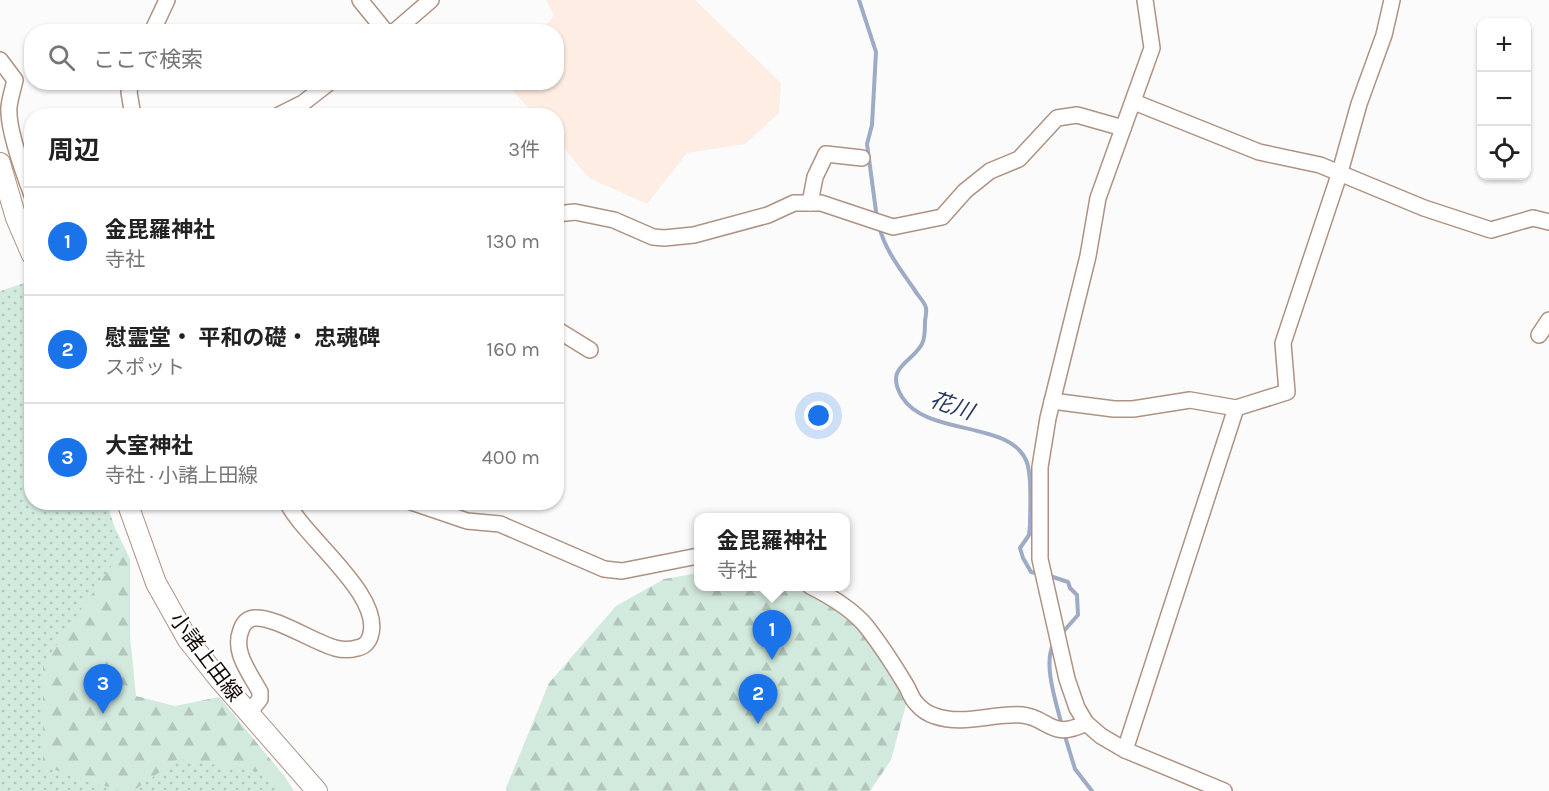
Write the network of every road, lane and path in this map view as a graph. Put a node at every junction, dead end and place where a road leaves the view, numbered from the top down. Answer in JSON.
{"nodes":[{"id":1,"x":167,"y":0,"type":"edge"},
{"id":2,"x":360,"y":0,"type":"edge"},
{"id":3,"x":431,"y":0,"type":"edge"},
{"id":4,"x":1144,"y":0,"type":"edge"},
{"id":5,"x":1392,"y":0,"type":"edge"},
{"id":6,"x":156,"y":24,"type":"edge"},
{"id":7,"x":380,"y":24,"type":"edge"},
{"id":8,"x":403,"y":24,"type":"edge"},
{"id":9,"x":0,"y":60,"type":"edge"},
{"id":10,"x":129,"y":90,"type":"edge"},
{"id":11,"x":323,"y":90,"type":"edge"},
{"id":12,"x":1134,"y":102,"type":"junction"},
{"id":13,"x":132,"y":108,"type":"edge"},
{"id":14,"x":307,"y":108,"type":"edge"},
{"id":15,"x":1123,"y":128,"type":"junction"},
{"id":16,"x":862,"y":158,"type":"dead end"},
{"id":17,"x":0,"y":163,"type":"edge"},
{"id":18,"x":24,"y":170,"type":"edge"},
{"id":19,"x":1340,"y":172,"type":"junction"},
{"id":20,"x":810,"y":203,"type":"junction"},
{"id":21,"x":564,"y":213,"type":"edge"},
{"id":22,"x":1549,"y":222,"type":"edge"},
{"id":23,"x":24,"y":236,"type":"edge"},
{"id":24,"x":1549,"y":320,"type":"edge"},
{"id":25,"x":564,"y":333,"type":"edge"},
{"id":26,"x":1539,"y":335,"type":"dead end"},
{"id":27,"x":590,"y":350,"type":"dead end"},
{"id":28,"x":1052,"y":401,"type":"junction"},
{"id":29,"x":1236,"y":408,"type":"junction"},
{"id":30,"x":131,"y":510,"type":"edge"},
{"id":31,"x":292,"y":510,"type":"edge"},
{"id":32,"x":435,"y":510,"type":"edge"},
{"id":33,"x":694,"y":557,"type":"edge"},
{"id":34,"x":819,"y":591,"type":"edge"},
{"id":35,"x":249,"y":713,"type":"junction"},
{"id":36,"x":1086,"y":723,"type":"junction"},
{"id":37,"x":1125,"y":750,"type":"junction"},
{"id":38,"x":317,"y":791,"type":"edge"},
{"id":39,"x":1224,"y":791,"type":"edge"}],
"edges":[{"from":1,"to":6,"type":"street"},
{"from":2,"to":7,"type":"street"},
{"from":3,"to":8,"type":"street"},
{"from":4,"to":12,"type":"street"},
{"from":5,"to":19,"type":"street"},
{"from":9,"to":18,"type":"street"},
{"from":10,"to":13,"type":"street"},
{"from":11,"to":14,"type":"street"},
{"from":12,"to":15,"type":"street"},
{"from":12,"to":19,"type":"street"},
{"from":15,"to":20,"type":"street"},
{"from":15,"to":28,"type":"street"},
{"from":16,"to":20,"type":"street"},
{"from":17,"to":23,"type":"main road"},
{"from":19,"to":22,"type":"street"},
{"from":19,"to":29,"type":"street"},
{"from":20,"to":21,"type":"street"},
{"from":24,"to":26,"type":"street"},
{"from":25,"to":27,"type":"street"},
{"from":28,"to":29,"type":"street"},
{"from":28,"to":36,"type":"street"},
{"from":29,"to":37,"type":"street"},
{"from":30,"to":35,"type":"main road","name":"小諸上田線"},
{"from":31,"to":35,"type":"street"},
{"from":32,"to":33,"type":"street"},
{"from":34,"to":36,"type":"street"},
{"from":35,"to":38,"type":"main road","name":"小諸上田線"},
{"from":36,"to":37,"type":"street"},
{"from":37,"to":39,"type":"street"}]}
